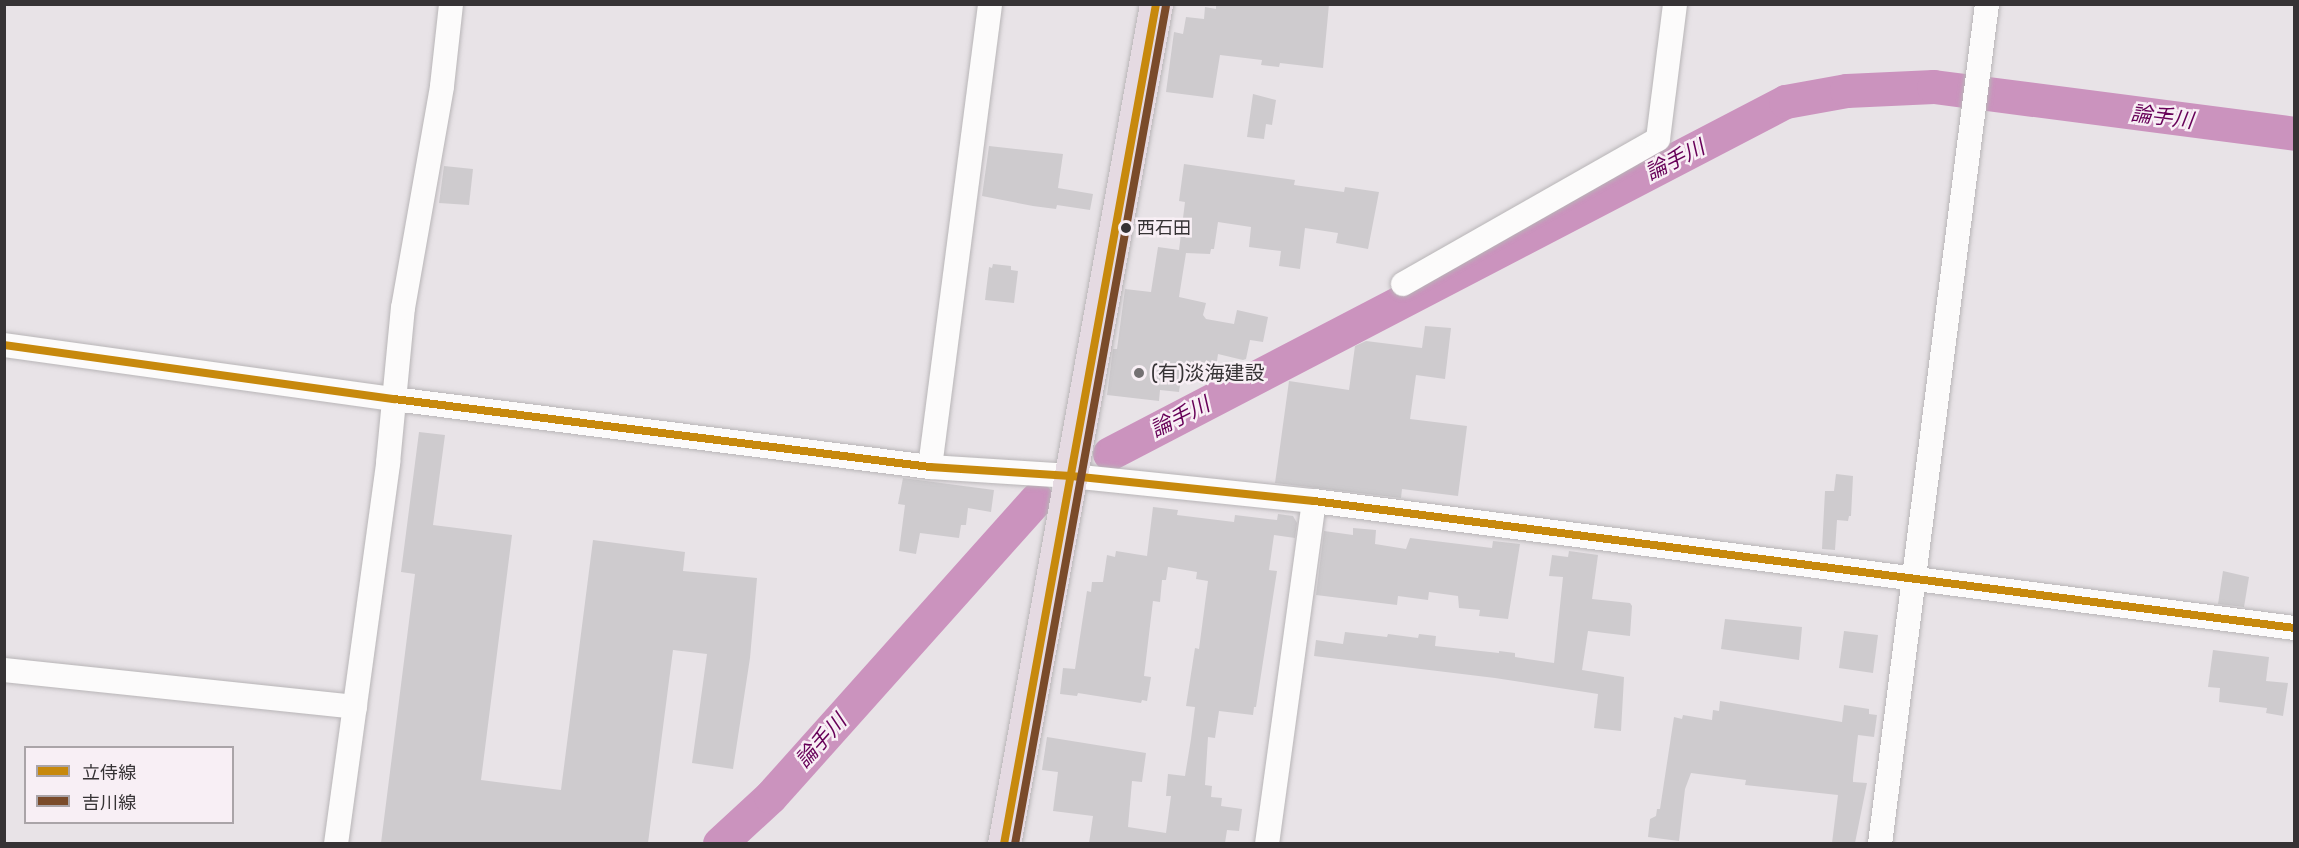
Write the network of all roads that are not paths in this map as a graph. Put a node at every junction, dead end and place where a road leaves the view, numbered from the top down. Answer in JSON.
{"nodes":[{"id":1,"x":451,"y":4,"type":"edge"},
{"id":2,"x":990,"y":4,"type":"edge"},
{"id":3,"x":1156,"y":4,"type":"edge"},
{"id":4,"x":1675,"y":4,"type":"edge"},
{"id":5,"x":1987,"y":4,"type":"edge"},
{"id":6,"x":1403,"y":284,"type":"dead end"},
{"id":7,"x":4,"y":345,"type":"edge"},
{"id":8,"x":394,"y":399,"type":"junction"},
{"id":9,"x":930,"y":467,"type":"junction"},
{"id":10,"x":1071,"y":476,"type":"junction"},
{"id":11,"x":1314,"y":501,"type":"junction"},
{"id":12,"x":1913,"y":579,"type":"junction"},
{"id":13,"x":2295,"y":628,"type":"edge"},
{"id":14,"x":4,"y":670,"type":"edge"},
{"id":15,"x":355,"y":707,"type":"junction"},
{"id":16,"x":336,"y":843,"type":"edge"},
{"id":17,"x":1004,"y":843,"type":"edge"},
{"id":18,"x":1267,"y":843,"type":"edge"},
{"id":19,"x":1880,"y":843,"type":"edge"}],
"edges":[{"from":1,"to":8,"type":"street"},
{"from":2,"to":9,"type":"street"},
{"from":3,"to":10,"type":"highway"},
{"from":4,"to":6,"type":"street"},
{"from":5,"to":12,"type":"street"},
{"from":7,"to":8,"type":"street"},
{"from":8,"to":9,"type":"street"},
{"from":8,"to":15,"type":"street"},
{"from":9,"to":10,"type":"street"},
{"from":10,"to":11,"type":"street"},
{"from":10,"to":17,"type":"highway"},
{"from":11,"to":12,"type":"street"},
{"from":11,"to":18,"type":"street"},
{"from":12,"to":13,"type":"street"},
{"from":12,"to":19,"type":"street"},
{"from":14,"to":15,"type":"street"},
{"from":15,"to":16,"type":"street"}]}
